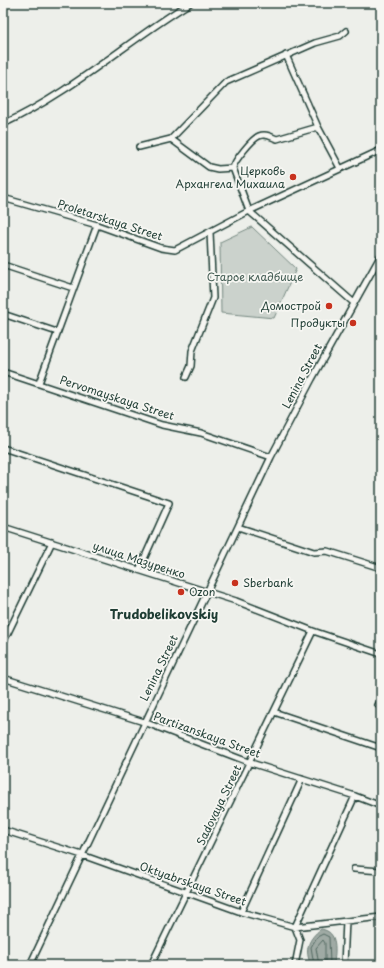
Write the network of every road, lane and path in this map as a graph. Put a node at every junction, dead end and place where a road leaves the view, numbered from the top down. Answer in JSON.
{"nodes":[{"id":1,"x":190,"y":3,"type":"edge"},
{"id":2,"x":346,"y":31,"type":"dead end"},
{"id":3,"x":286,"y":55,"type":"junction"},
{"id":4,"x":3,"y":124,"type":"edge"},
{"id":5,"x":318,"y":127,"type":"junction"},
{"id":6,"x":171,"y":139,"type":"junction"},
{"id":7,"x":140,"y":147,"type":"dead end"},
{"id":8,"x":381,"y":150,"type":"edge"},
{"id":9,"x":233,"y":168,"type":"junction"},
{"id":10,"x":340,"y":168,"type":"junction"},
{"id":11,"x":3,"y":200,"type":"edge"},
{"id":12,"x":249,"y":211,"type":"junction"},
{"id":13,"x":97,"y":224,"type":"junction"},
{"id":14,"x":210,"y":232,"type":"junction"},
{"id":15,"x":381,"y":255,"type":"edge"},
{"id":16,"x":3,"y":265,"type":"edge"},
{"id":17,"x":73,"y":288,"type":"junction"},
{"id":18,"x":354,"y":303,"type":"junction"},
{"id":19,"x":3,"y":314,"type":"edge"},
{"id":20,"x":57,"y":332,"type":"junction"},
{"id":21,"x":3,"y":372,"type":"edge"},
{"id":22,"x":186,"y":377,"type":"dead end"},
{"id":23,"x":39,"y":383,"type":"junction"},
{"id":24,"x":3,"y":448,"type":"edge"},
{"id":25,"x":271,"y":457,"type":"junction"},
{"id":26,"x":3,"y":527,"type":"edge"},
{"id":27,"x":238,"y":527,"type":"junction"},
{"id":28,"x":52,"y":542,"type":"junction"},
{"id":29,"x":381,"y":568,"type":"edge"},
{"id":30,"x":139,"y":570,"type":"junction"},
{"id":31,"x":207,"y":592,"type":"junction"},
{"id":32,"x":313,"y":631,"type":"junction"},
{"id":33,"x":3,"y":643,"type":"edge"},
{"id":34,"x":381,"y":654,"type":"edge"},
{"id":35,"x":3,"y":678,"type":"edge"},
{"id":36,"x":274,"y":712,"type":"junction"},
{"id":37,"x":144,"y":722,"type":"junction"},
{"id":38,"x":381,"y":748,"type":"edge"},
{"id":39,"x":251,"y":763,"type":"junction"},
{"id":40,"x":302,"y":779,"type":"junction"},
{"id":41,"x":355,"y":796,"type":"junction"},
{"id":42,"x":381,"y":806,"type":"edge"},
{"id":43,"x":3,"y":830,"type":"edge"},
{"id":44,"x":82,"y":855,"type":"junction"},
{"id":45,"x":354,"y":869,"type":"dead end"},
{"id":46,"x":381,"y":871,"type":"edge"},
{"id":47,"x":187,"y":894,"type":"junction"},
{"id":48,"x":241,"y":912,"type":"junction"},
{"id":49,"x":381,"y":917,"type":"edge"},
{"id":50,"x":346,"y":921,"type":"junction"},
{"id":51,"x":295,"y":927,"type":"junction"},
{"id":52,"x":30,"y":965,"type":"edge"},
{"id":53,"x":151,"y":965,"type":"edge"},
{"id":54,"x":294,"y":965,"type":"edge"},
{"id":55,"x":344,"y":965,"type":"edge"}],
"edges":[{"from":1,"to":4,"type":"street"},
{"from":2,"to":3,"type":"street"},
{"from":3,"to":5,"type":"street"},
{"from":3,"to":6,"type":"street"},
{"from":5,"to":9,"type":"street"},
{"from":5,"to":10,"type":"street"},
{"from":6,"to":7,"type":"street"},
{"from":6,"to":9,"type":"street"},
{"from":8,"to":10,"type":"street","name":"Proletarskaya Street"},
{"from":9,"to":12,"type":"street"},
{"from":10,"to":12,"type":"street","name":"Proletarskaya Street"},
{"from":11,"to":13,"type":"street","name":"Proletarskaya Street"},
{"from":12,"to":14,"type":"street","name":"Proletarskaya Street"},
{"from":12,"to":18,"type":"street"},
{"from":13,"to":14,"type":"street","name":"Proletarskaya Street"},
{"from":13,"to":17,"type":"street"},
{"from":14,"to":22,"type":"street"},
{"from":15,"to":18,"type":"street","name":"Lenina Street"},
{"from":16,"to":17,"type":"street"},
{"from":17,"to":20,"type":"street"},
{"from":18,"to":25,"type":"street","name":"Lenina Street"},
{"from":19,"to":20,"type":"street"},
{"from":20,"to":23,"type":"street"},
{"from":21,"to":23,"type":"street","name":"Pervomayskaya Street"},
{"from":23,"to":25,"type":"street","name":"Pervomayskaya Street"},
{"from":24,"to":30,"type":"street"},
{"from":25,"to":27,"type":"street","name":"Lenina Street"},
{"from":26,"to":28,"type":"street","name":"улица Мазуренко"},
{"from":27,"to":29,"type":"street"},
{"from":27,"to":31,"type":"street","name":"Lenina Street"},
{"from":28,"to":30,"type":"street","name":"улица Мазуренко"},
{"from":28,"to":33,"type":"street"},
{"from":30,"to":31,"type":"street","name":"улица Мазуренко"},
{"from":31,"to":32,"type":"street","name":"улица Мазуренко"},
{"from":31,"to":37,"type":"street","name":"Lenina Street"},
{"from":32,"to":34,"type":"street","name":"улица Мазуренко"},
{"from":32,"to":36,"type":"street","name":"Sadovaya Street"},
{"from":35,"to":37,"type":"street","name":"Partizanskaya Street"},
{"from":36,"to":38,"type":"street"},
{"from":36,"to":39,"type":"street","name":"Sadovaya Street"},
{"from":37,"to":39,"type":"street","name":"Partizanskaya Street"},
{"from":37,"to":44,"type":"street","name":"Lenina Street"},
{"from":39,"to":40,"type":"street","name":"Partizanskaya Street"},
{"from":39,"to":47,"type":"street","name":"Sadovaya Street"},
{"from":40,"to":41,"type":"street","name":"Partizanskaya Street"},
{"from":40,"to":48,"type":"street"},
{"from":41,"to":42,"type":"street","name":"Partizanskaya Street"},
{"from":41,"to":51,"type":"street"},
{"from":43,"to":44,"type":"street","name":"Oktyabrskaya Street"},
{"from":44,"to":47,"type":"street","name":"Oktyabrskaya Street"},
{"from":44,"to":52,"type":"street","name":"Lenina Street"},
{"from":45,"to":46,"type":"street"},
{"from":47,"to":48,"type":"street","name":"Oktyabrskaya Street"},
{"from":47,"to":53,"type":"street","name":"Sadovaya Street"},
{"from":48,"to":51,"type":"street","name":"Oktyabrskaya Street"},
{"from":49,"to":50,"type":"street","name":"Oktyabrskaya Street"},
{"from":50,"to":51,"type":"street","name":"Oktyabrskaya Street"},
{"from":50,"to":55,"type":"street"},
{"from":51,"to":54,"type":"street"}]}
